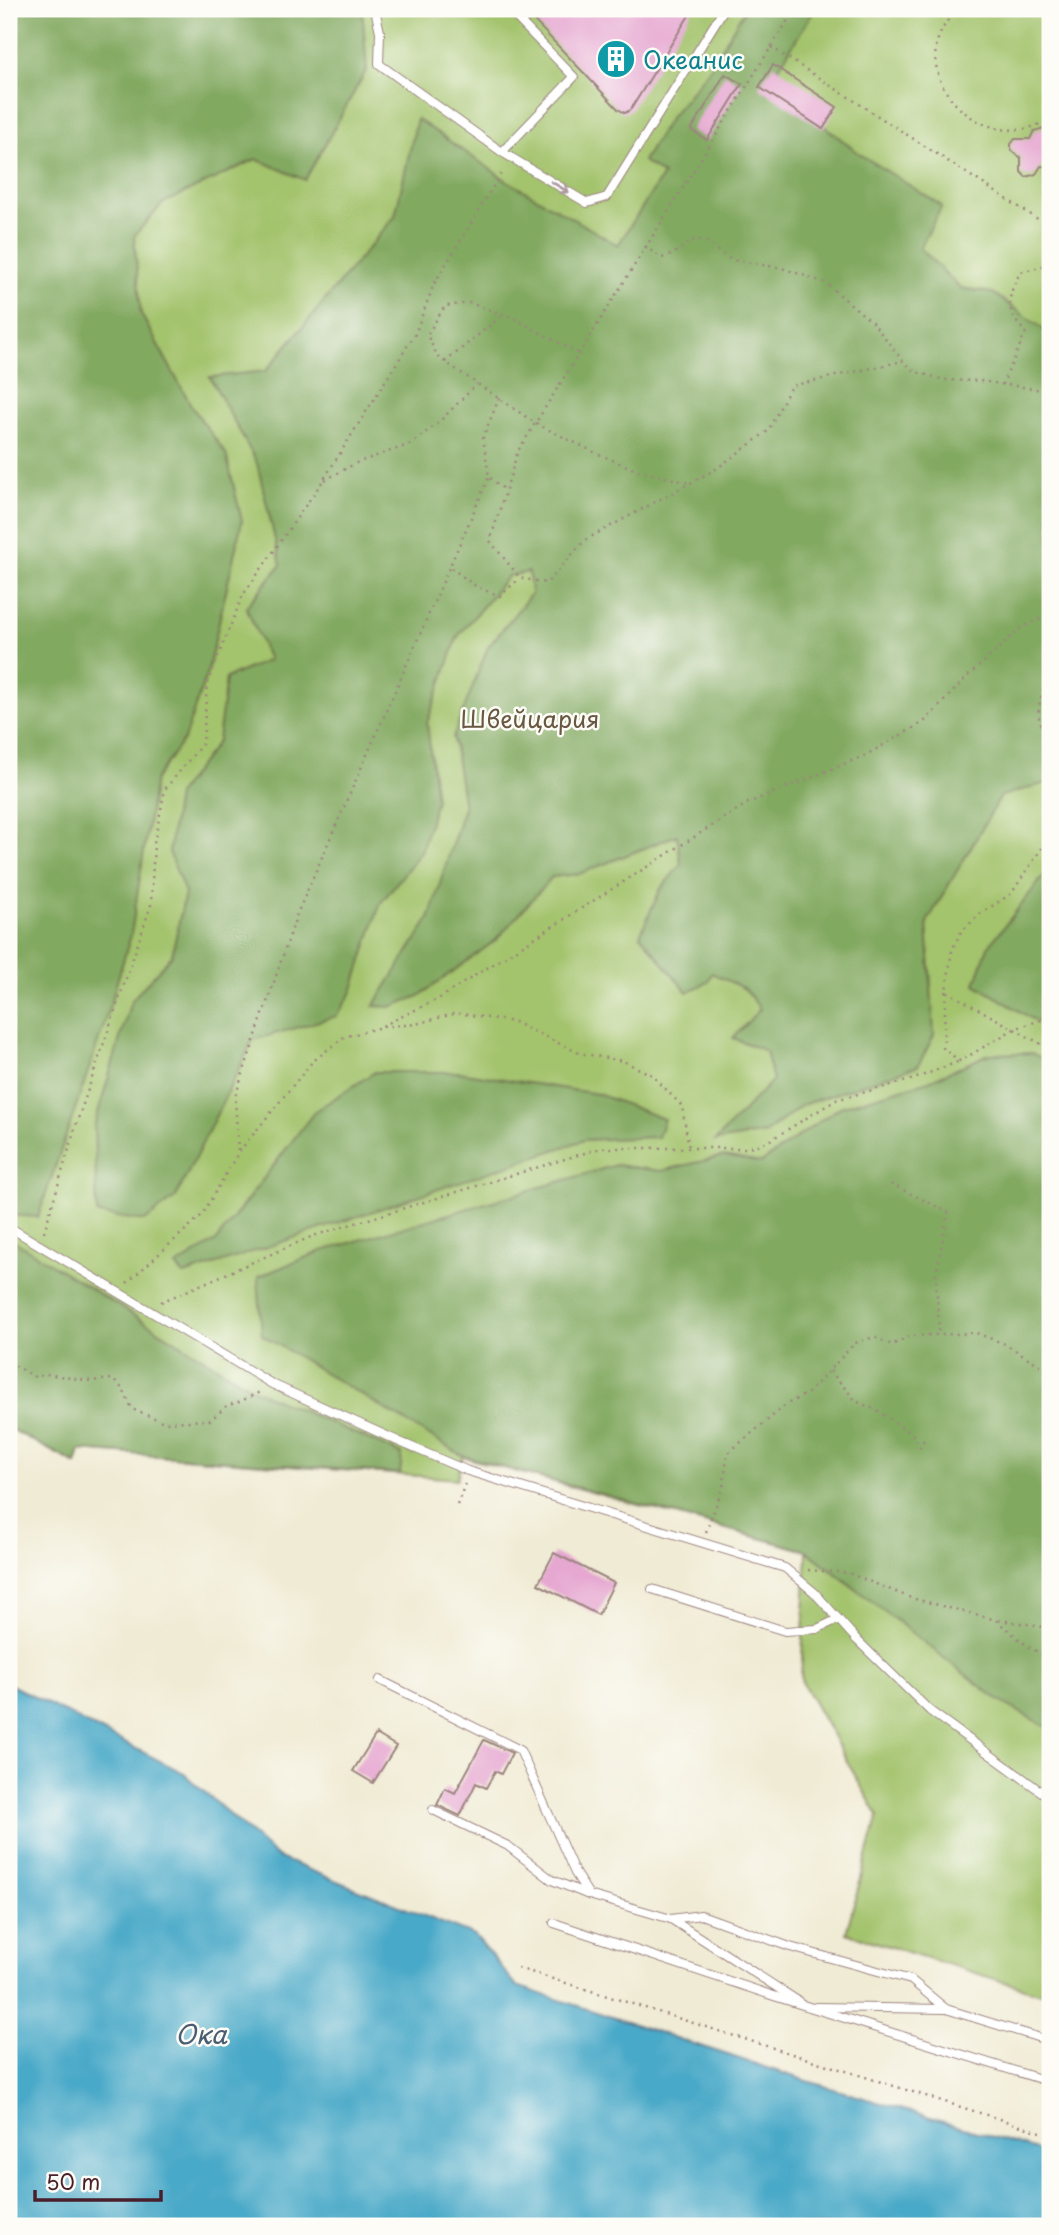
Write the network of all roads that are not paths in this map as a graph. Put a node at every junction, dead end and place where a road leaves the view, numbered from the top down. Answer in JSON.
{"nodes":[{"id":1,"x":374,"y":9,"type":"edge"},
{"id":2,"x":508,"y":9,"type":"edge"},
{"id":3,"x":724,"y":9,"type":"edge"},
{"id":4,"x":502,"y":152,"type":"junction"},
{"id":5,"x":9,"y":1227,"type":"edge"},
{"id":6,"x":652,"y":1588,"type":"dead end"},
{"id":7,"x":838,"y":1619,"type":"junction"},
{"id":8,"x":380,"y":1680,"type":"dead end"},
{"id":9,"x":1050,"y":1798,"type":"edge"},
{"id":10,"x":433,"y":1810,"type":"dead end"},
{"id":11,"x":589,"y":1895,"type":"junction"},
{"id":12,"x":671,"y":1919,"type":"junction"},
{"id":13,"x":554,"y":1923,"type":"dead end"},
{"id":14,"x":806,"y":2006,"type":"junction"},
{"id":15,"x":946,"y":2009,"type":"junction"},
{"id":16,"x":1050,"y":2041,"type":"edge"},
{"id":17,"x":1050,"y":2082,"type":"edge"}],
"edges":[{"from":1,"to":4,"type":"lane"},
{"from":2,"to":4,"type":"lane"},
{"from":4,"to":3,"type":"lane","one_way":true},
{"from":5,"to":7,"type":"lane"},
{"from":6,"to":7,"type":"lane"},
{"from":7,"to":9,"type":"lane"},
{"from":8,"to":11,"type":"lane"},
{"from":10,"to":11,"type":"lane"},
{"from":11,"to":12,"type":"lane"},
{"from":12,"to":14,"type":"lane"},
{"from":12,"to":15,"type":"lane"},
{"from":13,"to":14,"type":"lane"},
{"from":14,"to":15,"type":"lane"},
{"from":14,"to":17,"type":"lane"},
{"from":15,"to":16,"type":"lane"}]}
